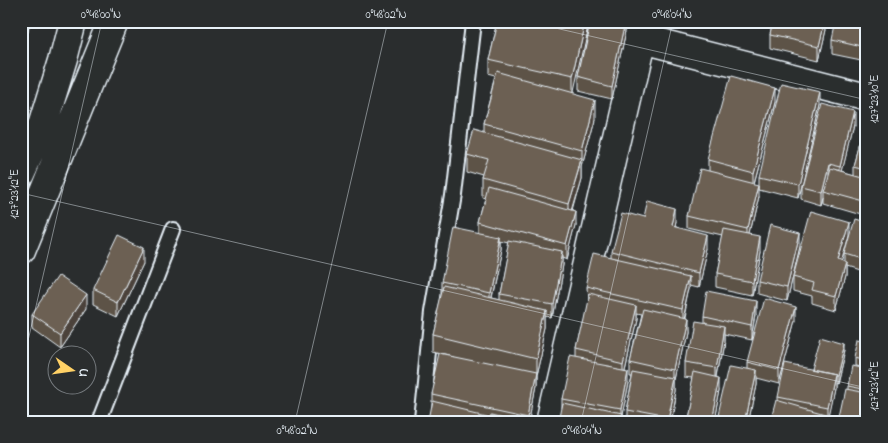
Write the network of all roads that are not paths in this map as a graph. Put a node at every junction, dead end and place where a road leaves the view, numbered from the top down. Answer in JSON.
{"nodes":[{"id":1,"x":73,"y":21,"type":"edge"},
{"id":2,"x":114,"y":21,"type":"edge"},
{"id":3,"x":472,"y":21,"type":"edge"},
{"id":4,"x":642,"y":30,"type":"edge"},
{"id":5,"x":867,"y":97,"type":"edge"},
{"id":6,"x":21,"y":173,"type":"edge"},
{"id":7,"x":173,"y":229,"type":"dead end"},
{"id":8,"x":21,"y":250,"type":"edge"},
{"id":9,"x":98,"y":422,"type":"edge"},
{"id":10,"x":422,"y":422,"type":"edge"},
{"id":11,"x":551,"y":422,"type":"edge"}],
"edges":[{"from":1,"to":6,"type":"street"},
{"from":2,"to":8,"type":"street"},
{"from":3,"to":10,"type":"lane"},
{"from":4,"to":5,"type":"street"},
{"from":4,"to":11,"type":"street"},
{"from":7,"to":9,"type":"lane"}]}
